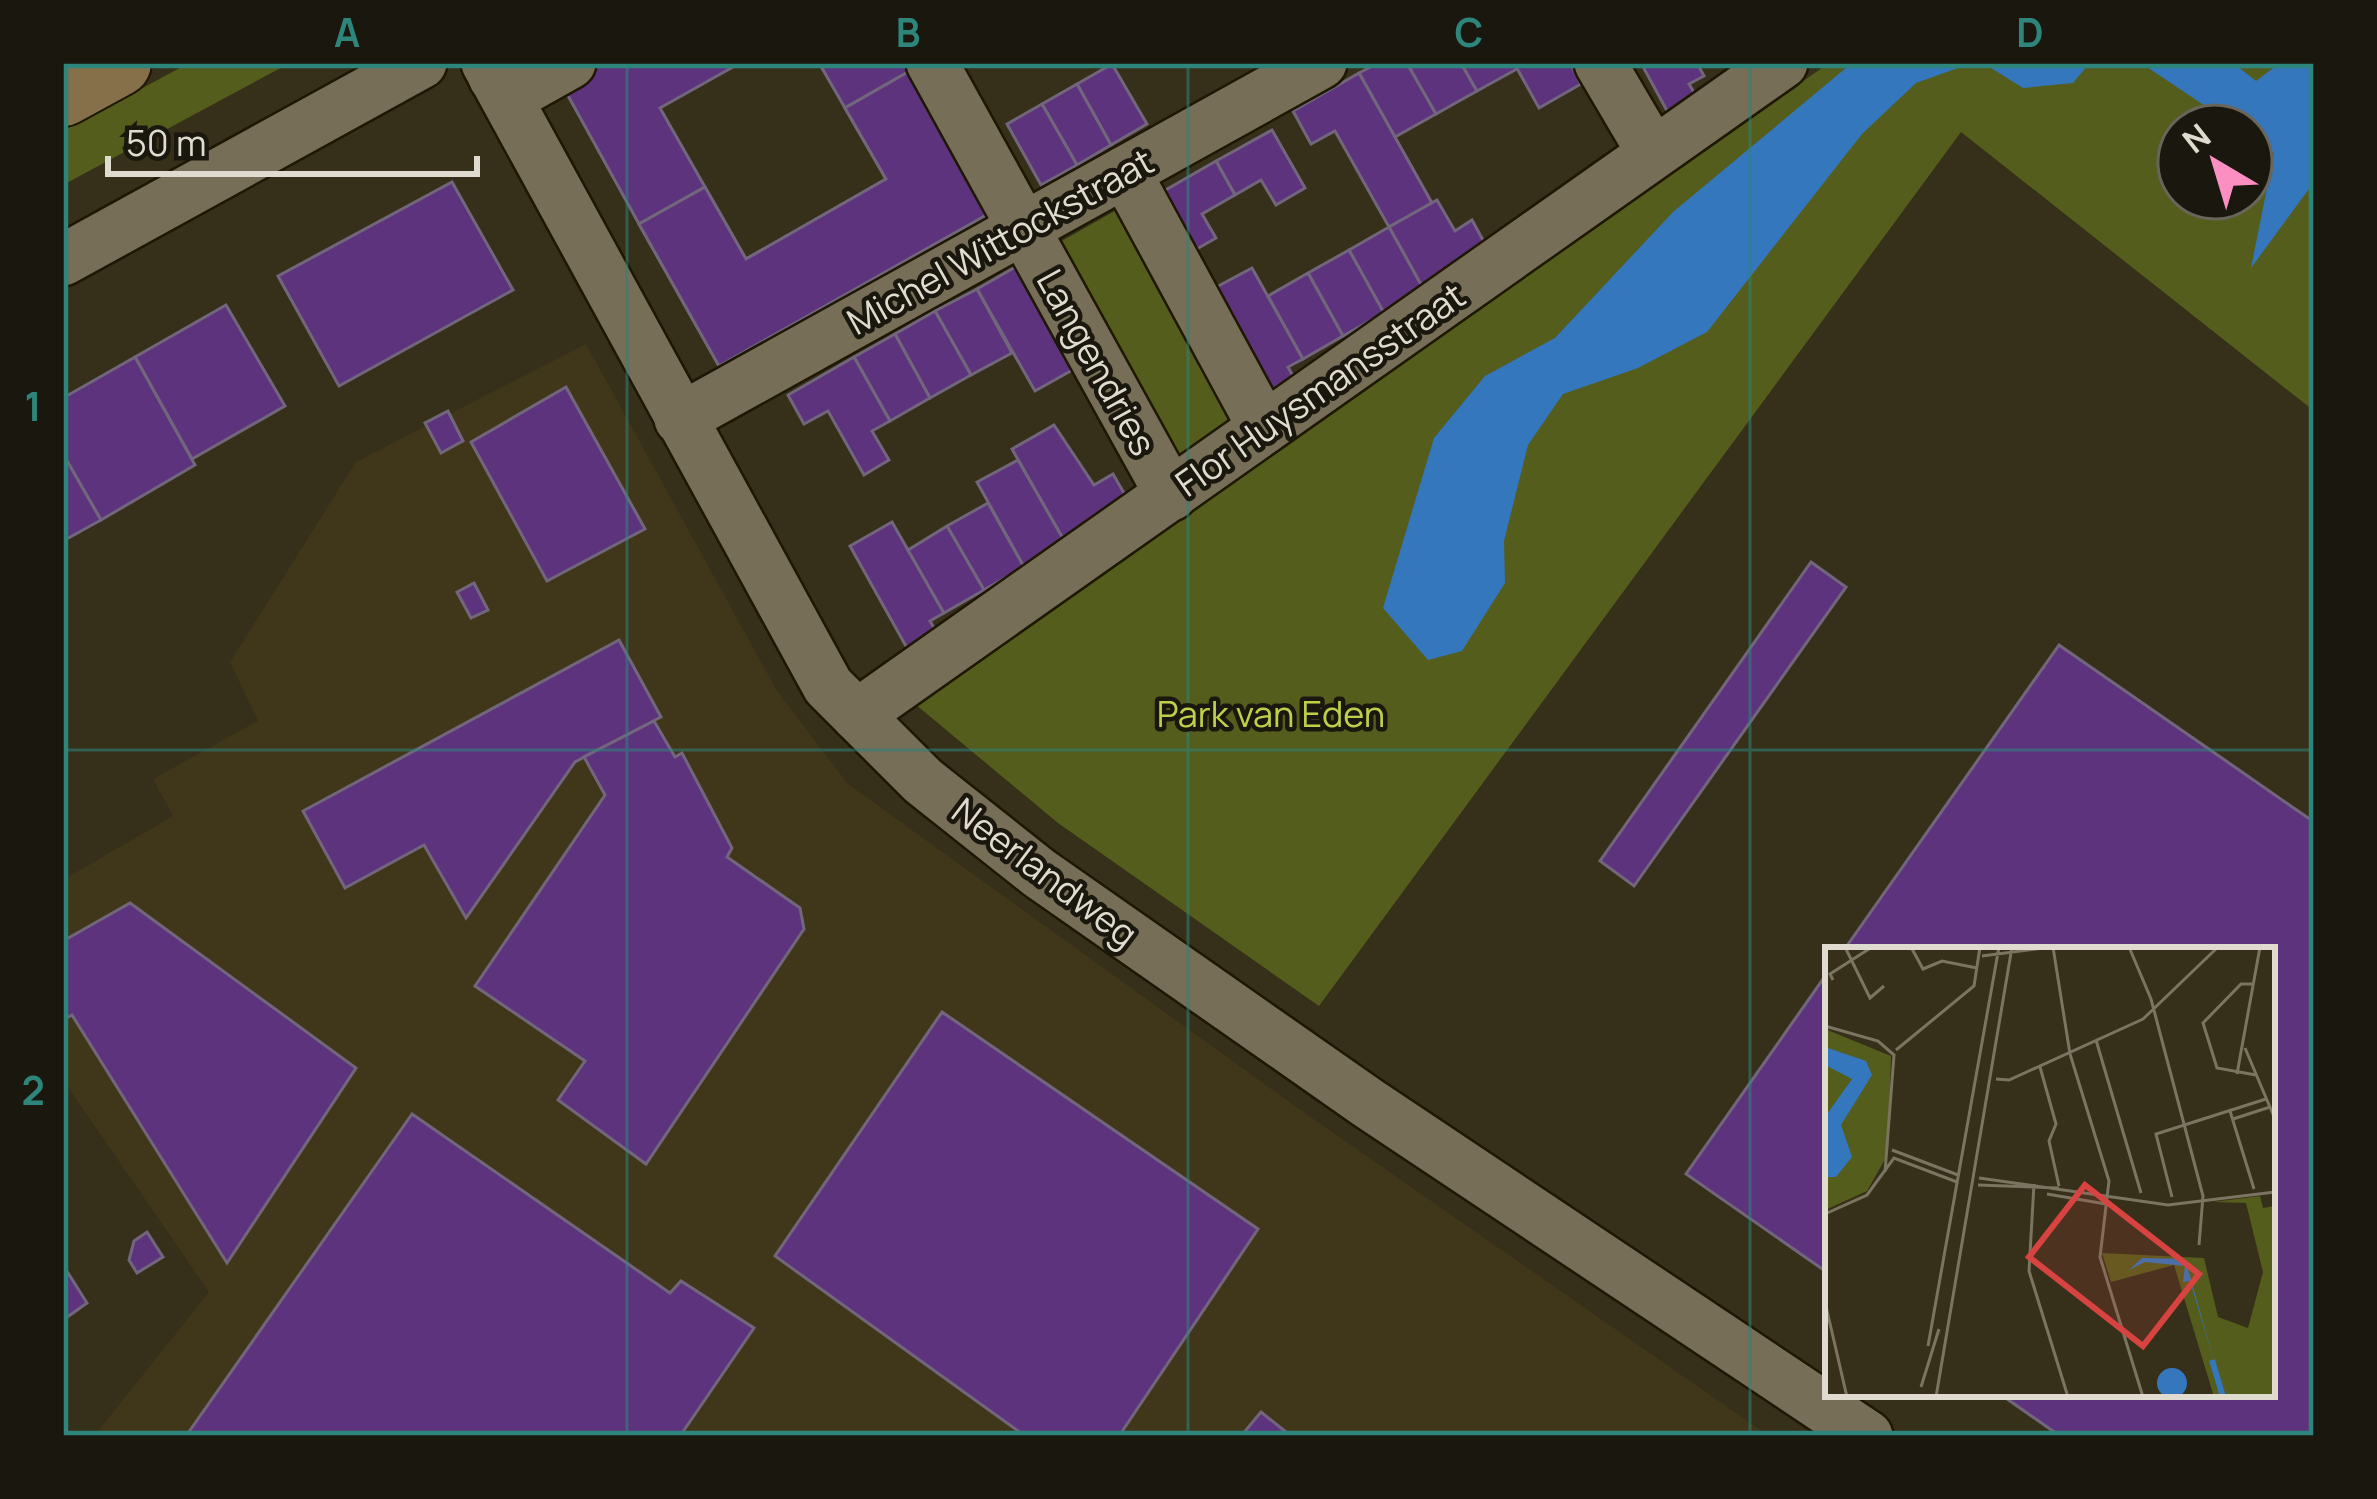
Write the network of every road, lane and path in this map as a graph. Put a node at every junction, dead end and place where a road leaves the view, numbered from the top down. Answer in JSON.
{"nodes":[{"id":1,"x":118,"y":63,"type":"edge"},
{"id":2,"x":421,"y":63,"type":"edge"},
{"id":3,"x":571,"y":63,"type":"edge"},
{"id":4,"x":932,"y":63,"type":"edge"},
{"id":5,"x":1600,"y":63,"type":"edge"},
{"id":6,"x":1782,"y":63,"type":"edge"},
{"id":7,"x":490,"y":70,"type":"edge"},
{"id":8,"x":1294,"y":70,"type":"edge"},
{"id":9,"x":63,"y":93,"type":"edge"},
{"id":10,"x":1653,"y":153,"type":"junction"},
{"id":11,"x":1124,"y":172,"type":"junction"},
{"id":12,"x":1022,"y":228,"type":"junction"},
{"id":13,"x":63,"y":260,"type":"edge"},
{"id":14,"x":680,"y":419,"type":"junction"},
{"id":15,"x":1264,"y":428,"type":"junction"},
{"id":16,"x":1171,"y":495,"type":"junction"},
{"id":17,"x":857,"y":715,"type":"junction"},
{"id":18,"x":1867,"y":1436,"type":"edge"}],
"edges":[{"from":1,"to":9,"type":"street"},
{"from":2,"to":13,"type":"street"},
{"from":3,"to":7,"type":"street"},
{"from":4,"to":12,"type":"street","name":"Langendries"},
{"from":5,"to":10,"type":"street"},
{"from":6,"to":10,"type":"street","name":"Flor Huysmansstraat"},
{"from":7,"to":14,"type":"street","name":"Neerlandweg"},
{"from":8,"to":11,"type":"street","name":"Michel Wittockstraat"},
{"from":10,"to":15,"type":"street","name":"Flor Huysmansstraat"},
{"from":11,"to":12,"type":"street","name":"Michel Wittockstraat"},
{"from":11,"to":15,"type":"street"},
{"from":12,"to":14,"type":"street","name":"Michel Wittockstraat"},
{"from":12,"to":16,"type":"street","name":"Langendries"},
{"from":14,"to":17,"type":"street","name":"Neerlandweg"},
{"from":15,"to":16,"type":"street","name":"Flor Huysmansstraat"},
{"from":16,"to":17,"type":"street","name":"Flor Huysmansstraat"},
{"from":17,"to":18,"type":"street","name":"Neerlandweg"}]}
